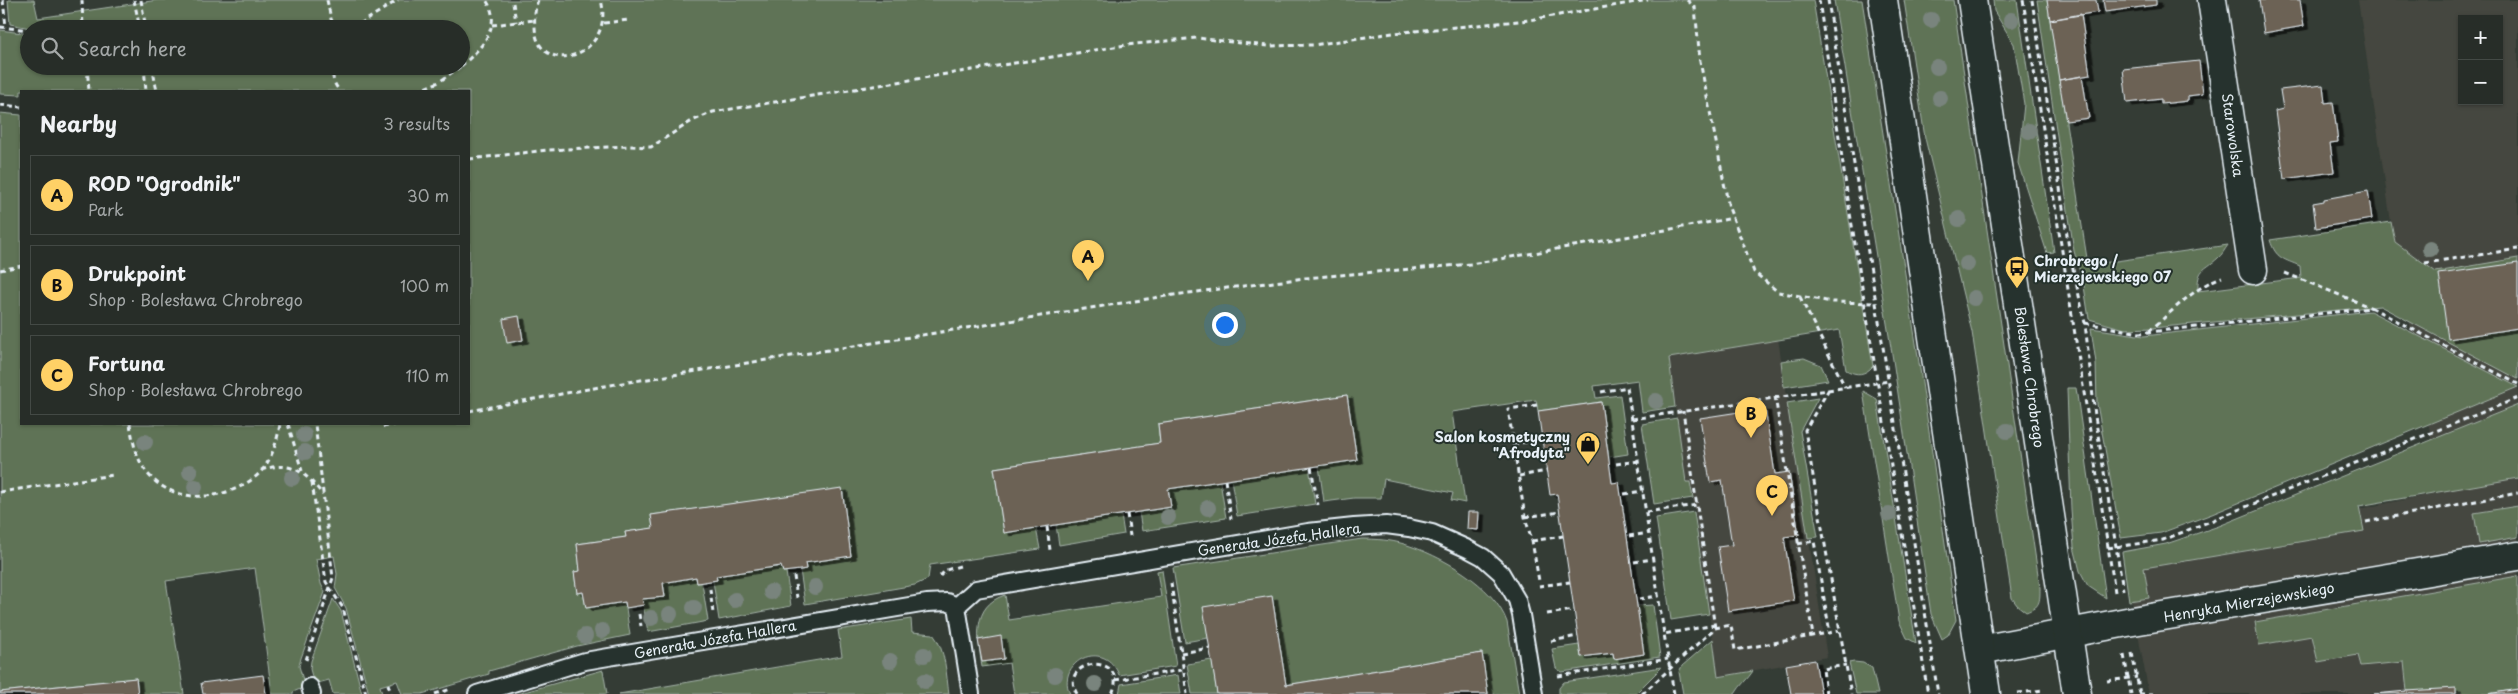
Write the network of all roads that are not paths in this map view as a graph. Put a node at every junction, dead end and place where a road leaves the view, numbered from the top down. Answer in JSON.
{"nodes":[{"id":1,"x":1884,"y":0,"type":"edge"},
{"id":2,"x":1972,"y":0,"type":"edge"},
{"id":3,"x":2212,"y":0,"type":"edge"},
{"id":4,"x":2253,"y":270,"type":"dead end"},
{"id":5,"x":2518,"y":556,"type":"edge"},
{"id":6,"x":957,"y":606,"type":"junction"},
{"id":7,"x":2068,"y":635,"type":"junction"},
{"id":8,"x":1980,"y":650,"type":"junction"},
{"id":9,"x":476,"y":694,"type":"edge"},
{"id":10,"x":971,"y":694,"type":"edge"},
{"id":11,"x":1534,"y":694,"type":"edge"},
{"id":12,"x":1986,"y":694,"type":"edge"},
{"id":13,"x":2077,"y":694,"type":"edge"}],
"edges":[{"from":1,"to":8,"type":"street"},
{"from":2,"to":7,"type":"street","name":"Bolesława Chrobrego"},
{"from":3,"to":4,"type":"street","name":"Starowolska"},
{"from":5,"to":7,"type":"street","name":"Henryka Mierzejewskiego"},
{"from":6,"to":9,"type":"lane","name":"Generała Józefa Hallera"},
{"from":6,"to":10,"type":"lane"},
{"from":6,"to":11,"type":"lane","name":"Generała Józefa Hallera"},
{"from":7,"to":8,"type":"street","name":"Henryka Mierzejewskiego"},
{"from":7,"to":13,"type":"street","name":"Bolesława Chrobrego"},
{"from":8,"to":12,"type":"street"}]}
